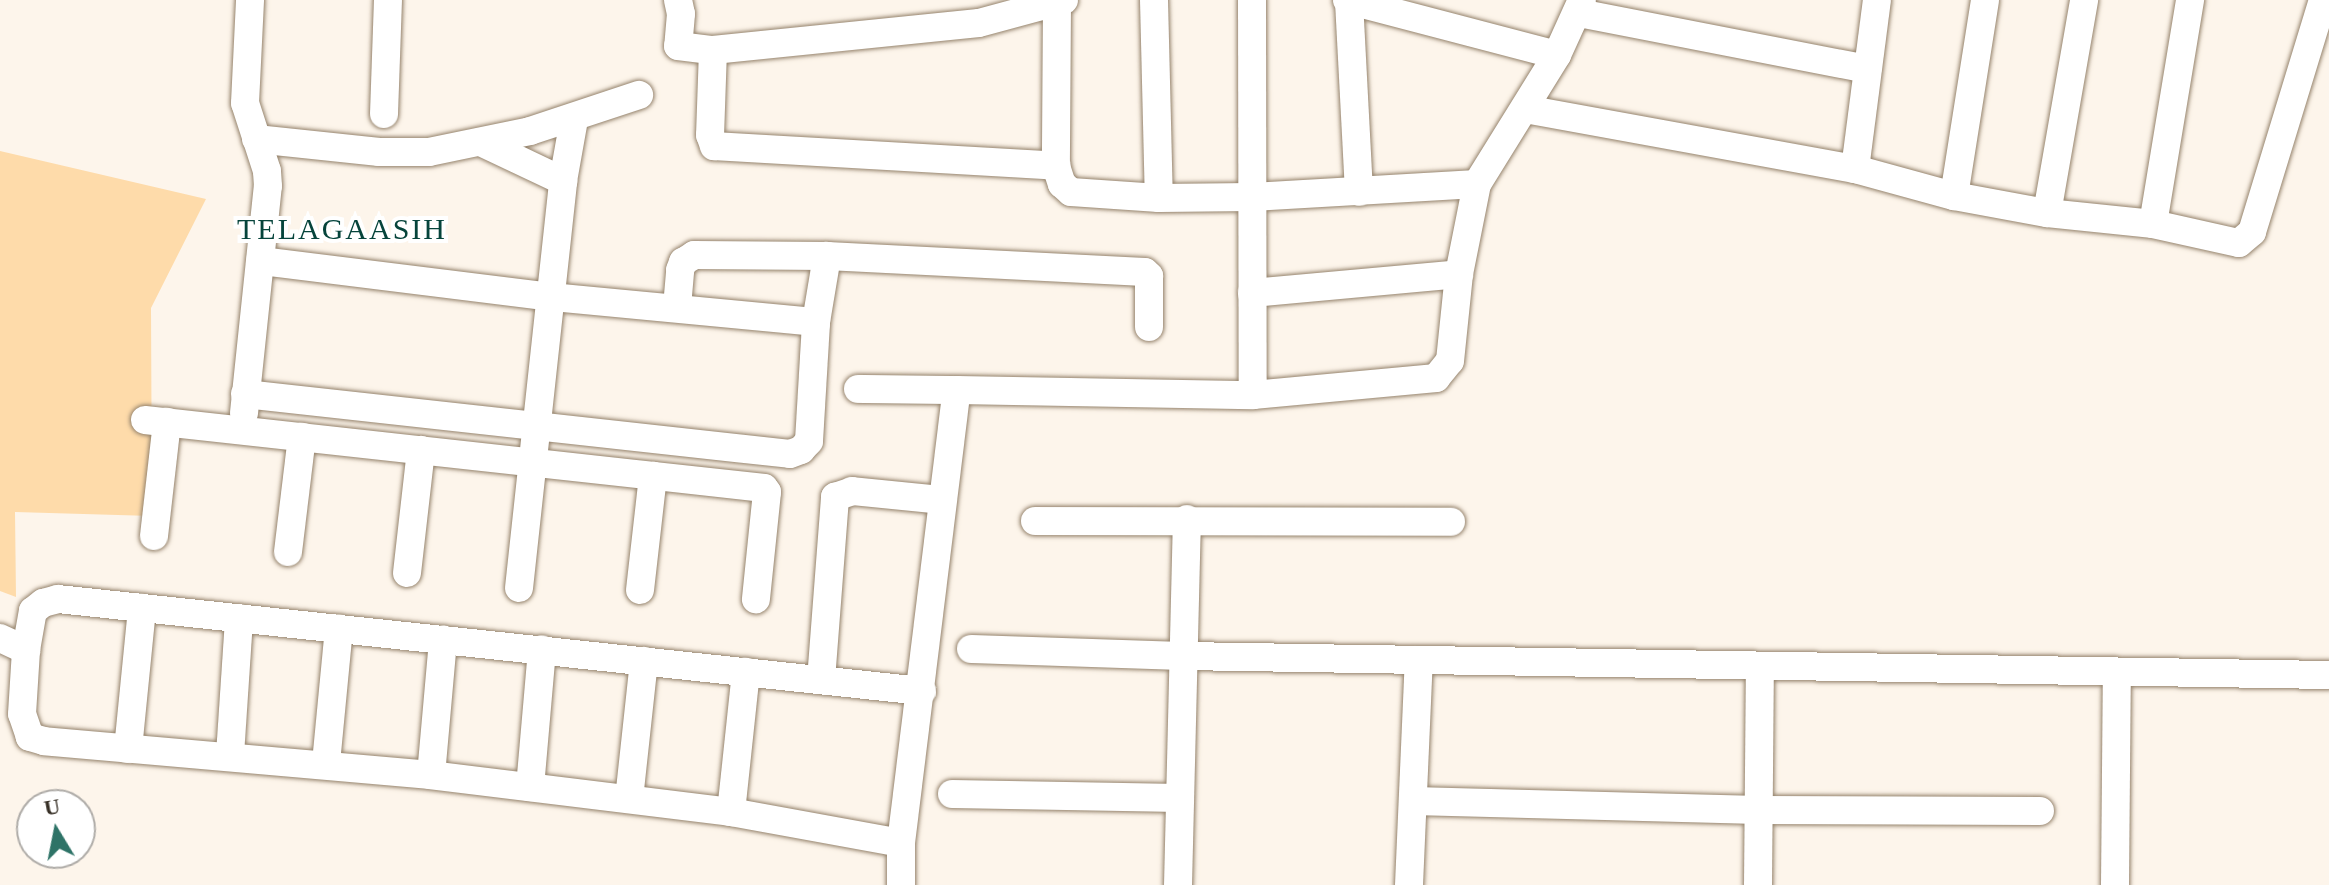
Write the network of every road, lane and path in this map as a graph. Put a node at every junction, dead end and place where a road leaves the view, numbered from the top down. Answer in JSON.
{"nodes":[{"id":1,"x":250,"y":0,"type":"edge"},
{"id":2,"x":388,"y":0,"type":"edge"},
{"id":3,"x":678,"y":0,"type":"edge"},
{"id":4,"x":1154,"y":0,"type":"edge"},
{"id":5,"x":1252,"y":0,"type":"edge"},
{"id":6,"x":1348,"y":0,"type":"edge"},
{"id":7,"x":1877,"y":0,"type":"edge"},
{"id":8,"x":1985,"y":0,"type":"edge"},
{"id":9,"x":2084,"y":0,"type":"edge"},
{"id":10,"x":2190,"y":0,"type":"edge"},
{"id":11,"x":2323,"y":0,"type":"edge"},
{"id":12,"x":1060,"y":2,"type":"edge"},
{"id":13,"x":1580,"y":7,"type":"edge"},
{"id":14,"x":713,"y":50,"type":"junction"},
{"id":15,"x":1557,"y":55,"type":"junction"},
{"id":16,"x":1868,"y":69,"type":"junction"},
{"id":17,"x":639,"y":95,"type":"dead end"},
{"id":18,"x":1525,"y":109,"type":"junction"},
{"id":19,"x":384,"y":114,"type":"dead end"},
{"id":20,"x":574,"y":119,"type":"junction"},
{"id":21,"x":256,"y":139,"type":"junction"},
{"id":22,"x":483,"y":143,"type":"junction"},
{"id":23,"x":1056,"y":166,"type":"junction"},
{"id":24,"x":1855,"y":169,"type":"junction"},
{"id":25,"x":563,"y":181,"type":"junction"},
{"id":26,"x":1477,"y":184,"type":"junction"},
{"id":27,"x":1359,"y":192,"type":"junction"},
{"id":28,"x":1954,"y":196,"type":"junction"},
{"id":29,"x":1252,"y":197,"type":"junction"},
{"id":30,"x":1159,"y":198,"type":"junction"},
{"id":31,"x":2047,"y":213,"type":"junction"},
{"id":32,"x":2153,"y":224,"type":"junction"},
{"id":33,"x":827,"y":256,"type":"junction"},
{"id":34,"x":260,"y":261,"type":"junction"},
{"id":35,"x":1459,"y":274,"type":"junction"},
{"id":36,"x":1252,"y":293,"type":"junction"},
{"id":37,"x":551,"y":297,"type":"junction"},
{"id":38,"x":677,"y":307,"type":"junction"},
{"id":39,"x":816,"y":322,"type":"junction"},
{"id":40,"x":1149,"y":327,"type":"dead end"},
{"id":41,"x":858,"y":389,"type":"dead end"},
{"id":42,"x":957,"y":390,"type":"junction"},
{"id":43,"x":245,"y":394,"type":"junction"},
{"id":44,"x":1253,"y":395,"type":"junction"},
{"id":45,"x":537,"y":427,"type":"junction"},
{"id":46,"x":242,"y":430,"type":"junction"},
{"id":47,"x":302,"y":437,"type":"junction"},
{"id":48,"x":421,"y":450,"type":"junction"},
{"id":49,"x":533,"y":462,"type":"junction"},
{"id":50,"x":653,"y":476,"type":"junction"},
{"id":51,"x":942,"y":500,"type":"junction"},
{"id":52,"x":1187,"y":519,"type":"junction"},
{"id":53,"x":1035,"y":521,"type":"dead end"},
{"id":54,"x":1451,"y":522,"type":"dead end"},
{"id":55,"x":154,"y":536,"type":"dead end"},
{"id":56,"x":288,"y":552,"type":"dead end"},
{"id":57,"x":407,"y":573,"type":"dead end"},
{"id":58,"x":519,"y":588,"type":"dead end"},
{"id":59,"x":640,"y":590,"type":"dead end"},
{"id":60,"x":756,"y":599,"type":"dead end"},
{"id":61,"x":142,"y":608,"type":"junction"},
{"id":62,"x":239,"y":618,"type":"junction"},
{"id":63,"x":339,"y":629,"type":"junction"},
{"id":64,"x":0,"y":638,"type":"edge"},
{"id":65,"x":443,"y":640,"type":"junction"},
{"id":66,"x":971,"y":649,"type":"dead end"},
{"id":67,"x":26,"y":650,"type":"junction"},
{"id":68,"x":542,"y":650,"type":"junction"},
{"id":69,"x":1183,"y":656,"type":"junction"},
{"id":70,"x":1419,"y":660,"type":"junction"},
{"id":71,"x":644,"y":661,"type":"junction"},
{"id":72,"x":1760,"y":666,"type":"junction"},
{"id":73,"x":746,"y":672,"type":"junction"},
{"id":74,"x":2117,"y":672,"type":"junction"},
{"id":75,"x":2329,"y":675,"type":"edge"},
{"id":76,"x":821,"y":680,"type":"junction"},
{"id":77,"x":922,"y":691,"type":"junction"},
{"id":78,"x":128,"y":749,"type":"junction"},
{"id":79,"x":230,"y":755,"type":"junction"},
{"id":80,"x":326,"y":763,"type":"junction"},
{"id":81,"x":431,"y":775,"type":"junction"},
{"id":82,"x":530,"y":787,"type":"junction"},
{"id":83,"x":952,"y":794,"type":"dead end"},
{"id":84,"x":1180,"y":798,"type":"junction"},
{"id":85,"x":629,"y":799,"type":"junction"},
{"id":86,"x":1413,"y":801,"type":"junction"},
{"id":87,"x":1759,"y":810,"type":"junction"},
{"id":88,"x":2040,"y":811,"type":"dead end"},
{"id":89,"x":731,"y":812,"type":"junction"},
{"id":90,"x":901,"y":843,"type":"junction"},
{"id":91,"x":901,"y":885,"type":"edge"},
{"id":92,"x":1178,"y":885,"type":"edge"},
{"id":93,"x":1409,"y":885,"type":"edge"},
{"id":94,"x":1758,"y":885,"type":"edge"},
{"id":95,"x":2115,"y":885,"type":"edge"}],
"edges":[{"from":1,"to":21,"type":"street"},
{"from":2,"to":19,"type":"street"},
{"from":3,"to":14,"type":"street"},
{"from":4,"to":30,"type":"street"},
{"from":5,"to":29,"type":"street"},
{"from":6,"to":15,"type":"street"},
{"from":6,"to":27,"type":"street"},
{"from":7,"to":16,"type":"street"},
{"from":8,"to":28,"type":"street"},
{"from":9,"to":31,"type":"street"},
{"from":10,"to":32,"type":"street"},
{"from":11,"to":32,"type":"street"},
{"from":12,"to":14,"type":"street"},
{"from":12,"to":23,"type":"street"},
{"from":13,"to":15,"type":"street"},
{"from":13,"to":16,"type":"street"},
{"from":14,"to":23,"type":"street"},
{"from":15,"to":18,"type":"street"},
{"from":16,"to":24,"type":"street"},
{"from":17,"to":20,"type":"street"},
{"from":18,"to":24,"type":"street"},
{"from":18,"to":26,"type":"street"},
{"from":20,"to":22,"type":"street"},
{"from":20,"to":25,"type":"street"},
{"from":21,"to":22,"type":"street"},
{"from":21,"to":34,"type":"street"},
{"from":22,"to":25,"type":"street"},
{"from":23,"to":30,"type":"street"},
{"from":24,"to":28,"type":"street"},
{"from":25,"to":37,"type":"street"},
{"from":26,"to":27,"type":"street"},
{"from":26,"to":35,"type":"street"},
{"from":27,"to":29,"type":"street"},
{"from":28,"to":31,"type":"street"},
{"from":29,"to":30,"type":"street"},
{"from":29,"to":36,"type":"street"},
{"from":31,"to":32,"type":"street"},
{"from":33,"to":38,"type":"street"},
{"from":33,"to":39,"type":"street"},
{"from":33,"to":40,"type":"street"},
{"from":34,"to":37,"type":"street"},
{"from":34,"to":43,"type":"street"},
{"from":35,"to":36,"type":"street"},
{"from":35,"to":44,"type":"street"},
{"from":36,"to":44,"type":"street"},
{"from":37,"to":38,"type":"street"},
{"from":37,"to":45,"type":"street"},
{"from":38,"to":39,"type":"street"},
{"from":39,"to":45,"type":"street"},
{"from":41,"to":42,"type":"street"},
{"from":42,"to":44,"type":"street"},
{"from":42,"to":51,"type":"street"},
{"from":43,"to":45,"type":"street"},
{"from":43,"to":46,"type":"street"},
{"from":45,"to":49,"type":"street"},
{"from":46,"to":47,"type":"street"},
{"from":46,"to":55,"type":"street"},
{"from":47,"to":48,"type":"street"},
{"from":47,"to":56,"type":"street"},
{"from":48,"to":49,"type":"street"},
{"from":48,"to":57,"type":"street"},
{"from":49,"to":50,"type":"street"},
{"from":49,"to":58,"type":"street"},
{"from":50,"to":59,"type":"street"},
{"from":50,"to":60,"type":"street"},
{"from":51,"to":76,"type":"street"},
{"from":51,"to":77,"type":"street"},
{"from":52,"to":53,"type":"street"},
{"from":52,"to":54,"type":"street"},
{"from":52,"to":69,"type":"street"},
{"from":61,"to":62,"type":"street"},
{"from":61,"to":67,"type":"street"},
{"from":61,"to":78,"type":"street"},
{"from":62,"to":63,"type":"street"},
{"from":62,"to":79,"type":"street"},
{"from":63,"to":65,"type":"street"},
{"from":63,"to":80,"type":"street"},
{"from":64,"to":67,"type":"street"},
{"from":65,"to":68,"type":"street"},
{"from":65,"to":81,"type":"street"},
{"from":66,"to":69,"type":"street"},
{"from":67,"to":78,"type":"street"},
{"from":68,"to":71,"type":"street"},
{"from":68,"to":82,"type":"street"},
{"from":69,"to":70,"type":"street"},
{"from":69,"to":84,"type":"street"},
{"from":70,"to":72,"type":"street"},
{"from":70,"to":86,"type":"street"},
{"from":71,"to":73,"type":"street"},
{"from":71,"to":85,"type":"street"},
{"from":72,"to":74,"type":"street"},
{"from":72,"to":87,"type":"street"},
{"from":73,"to":76,"type":"street"},
{"from":73,"to":89,"type":"street"},
{"from":74,"to":75,"type":"street"},
{"from":74,"to":95,"type":"street"},
{"from":76,"to":77,"type":"street"},
{"from":77,"to":90,"type":"street"},
{"from":78,"to":79,"type":"street"},
{"from":79,"to":80,"type":"street"},
{"from":80,"to":81,"type":"street"},
{"from":81,"to":82,"type":"street"},
{"from":82,"to":85,"type":"street"},
{"from":83,"to":84,"type":"street"},
{"from":84,"to":92,"type":"street"},
{"from":85,"to":89,"type":"street"},
{"from":86,"to":87,"type":"street"},
{"from":86,"to":93,"type":"street"},
{"from":87,"to":88,"type":"street"},
{"from":87,"to":94,"type":"street"},
{"from":89,"to":90,"type":"street"},
{"from":90,"to":91,"type":"street"}]}
